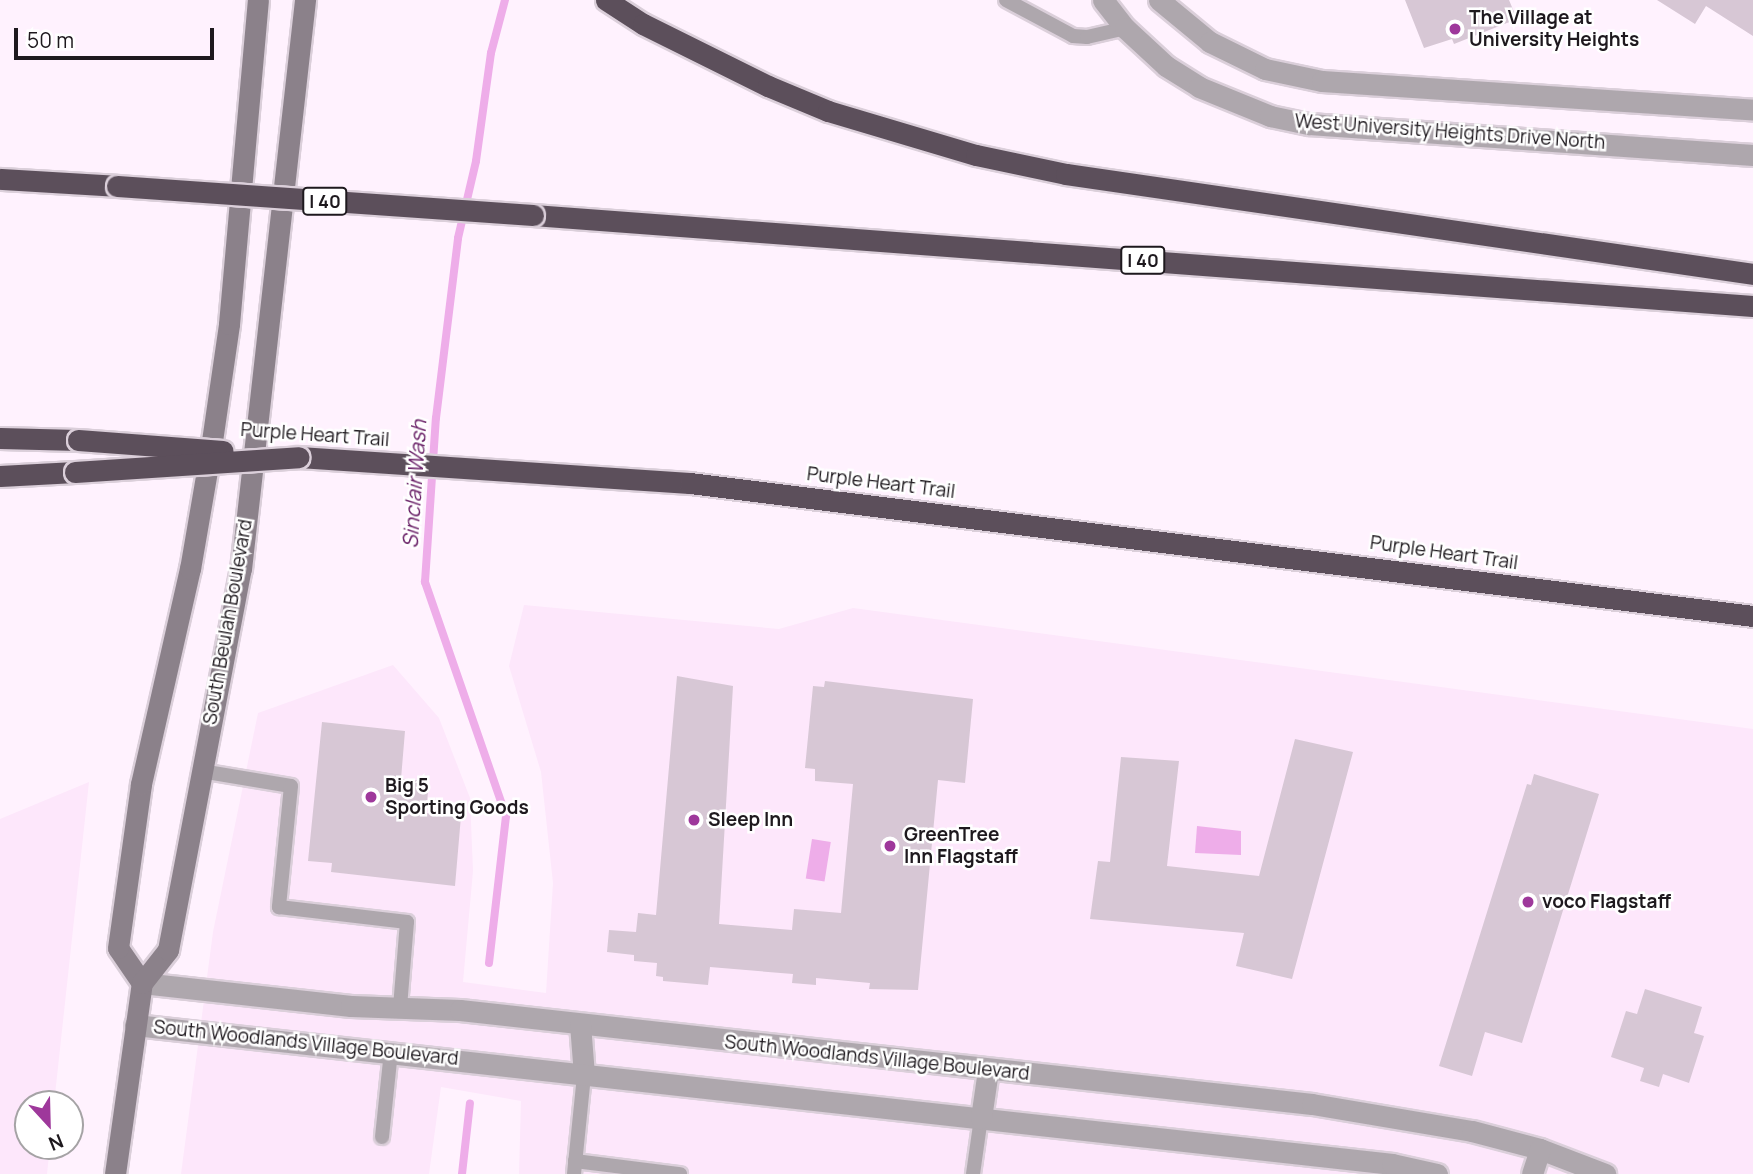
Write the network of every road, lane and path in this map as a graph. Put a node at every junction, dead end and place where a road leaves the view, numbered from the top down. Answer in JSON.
{"nodes":[{"id":1,"x":258,"y":0,"type":"edge"},
{"id":2,"x":305,"y":0,"type":"edge"},
{"id":3,"x":606,"y":0,"type":"edge"},
{"id":4,"x":1006,"y":0,"type":"edge"},
{"id":5,"x":1103,"y":0,"type":"edge"},
{"id":6,"x":1159,"y":0,"type":"edge"},
{"id":7,"x":1125,"y":29,"type":"junction"},
{"id":8,"x":1753,"y":110,"type":"edge"},
{"id":9,"x":1753,"y":155,"type":"edge"},
{"id":10,"x":0,"y":179,"type":"edge"},
{"id":11,"x":1753,"y":274,"type":"edge"},
{"id":12,"x":1753,"y":306,"type":"edge"},
{"id":13,"x":0,"y":438,"type":"edge"},
{"id":14,"x":298,"y":457,"type":"junction"},
{"id":15,"x":0,"y":476,"type":"edge"},
{"id":16,"x":1753,"y":616,"type":"edge"},
{"id":17,"x":201,"y":771,"type":"junction"},
{"id":18,"x":142,"y":983,"type":"junction"},
{"id":19,"x":400,"y":1007,"type":"junction"},
{"id":20,"x":580,"y":1024,"type":"junction"},
{"id":21,"x":135,"y":1025,"type":"junction"},
{"id":22,"x":391,"y":1052,"type":"junction"},
{"id":23,"x":988,"y":1070,"type":"junction"},
{"id":24,"x":584,"y":1075,"type":"junction"},
{"id":25,"x":981,"y":1118,"type":"junction"},
{"id":26,"x":382,"y":1137,"type":"dead end"},
{"id":27,"x":1540,"y":1149,"type":"junction"},
{"id":28,"x":575,"y":1168,"type":"edge"},
{"id":29,"x":115,"y":1174,"type":"edge"},
{"id":30,"x":680,"y":1174,"type":"edge"},
{"id":31,"x":973,"y":1174,"type":"edge"},
{"id":32,"x":1437,"y":1174,"type":"edge"},
{"id":33,"x":1532,"y":1174,"type":"edge"},
{"id":34,"x":1605,"y":1174,"type":"edge"}],
"edges":[{"from":1,"to":18,"type":"main road"},
{"from":2,"to":17,"type":"main road","name":"South Beulah Boulevard"},
{"from":3,"to":11,"type":"highway"},
{"from":4,"to":7,"type":"lane"},
{"from":5,"to":7,"type":"street","name":"West University Heights Drive North"},
{"from":6,"to":8,"type":"street"},
{"from":7,"to":9,"type":"street","name":"West University Heights Drive North"},
{"from":10,"to":12,"type":"highway","number":"I 40","bridge":true},
{"from":13,"to":14,"type":"highway","name":"Purple Heart Trail","bridge":true},
{"from":14,"to":15,"type":"highway","bridge":true},
{"from":14,"to":16,"type":"highway","name":"Purple Heart Trail"},
{"from":17,"to":18,"type":"main road","name":"South Beulah Boulevard"},
{"from":17,"to":19,"type":"lane"},
{"from":18,"to":19,"type":"street","name":"South Woodlands Village Boulevard"},
{"from":18,"to":21,"type":"main road","name":"South Beulah Boulevard"},
{"from":19,"to":20,"type":"street","name":"South Woodlands Village Boulevard"},
{"from":20,"to":23,"type":"street","name":"South Woodlands Village Boulevard"},
{"from":20,"to":24,"type":"street"},
{"from":21,"to":22,"type":"street","name":"South Woodlands Village Boulevard"},
{"from":21,"to":29,"type":"main road","name":"South Beulah Boulevard"},
{"from":22,"to":24,"type":"street","name":"South Woodlands Village Boulevard"},
{"from":22,"to":26,"type":"lane"},
{"from":23,"to":25,"type":"street"},
{"from":23,"to":27,"type":"street","name":"South Woodlands Village Boulevard"},
{"from":24,"to":25,"type":"street","name":"South Woodlands Village Boulevard"},
{"from":24,"to":28,"type":"lane"},
{"from":25,"to":31,"type":"lane"},
{"from":25,"to":32,"type":"street","name":"South Woodlands Village Boulevard"},
{"from":27,"to":33,"type":"street"},
{"from":27,"to":34,"type":"street","name":"South Woodlands Village Boulevard"},
{"from":28,"to":30,"type":"lane"}]}
